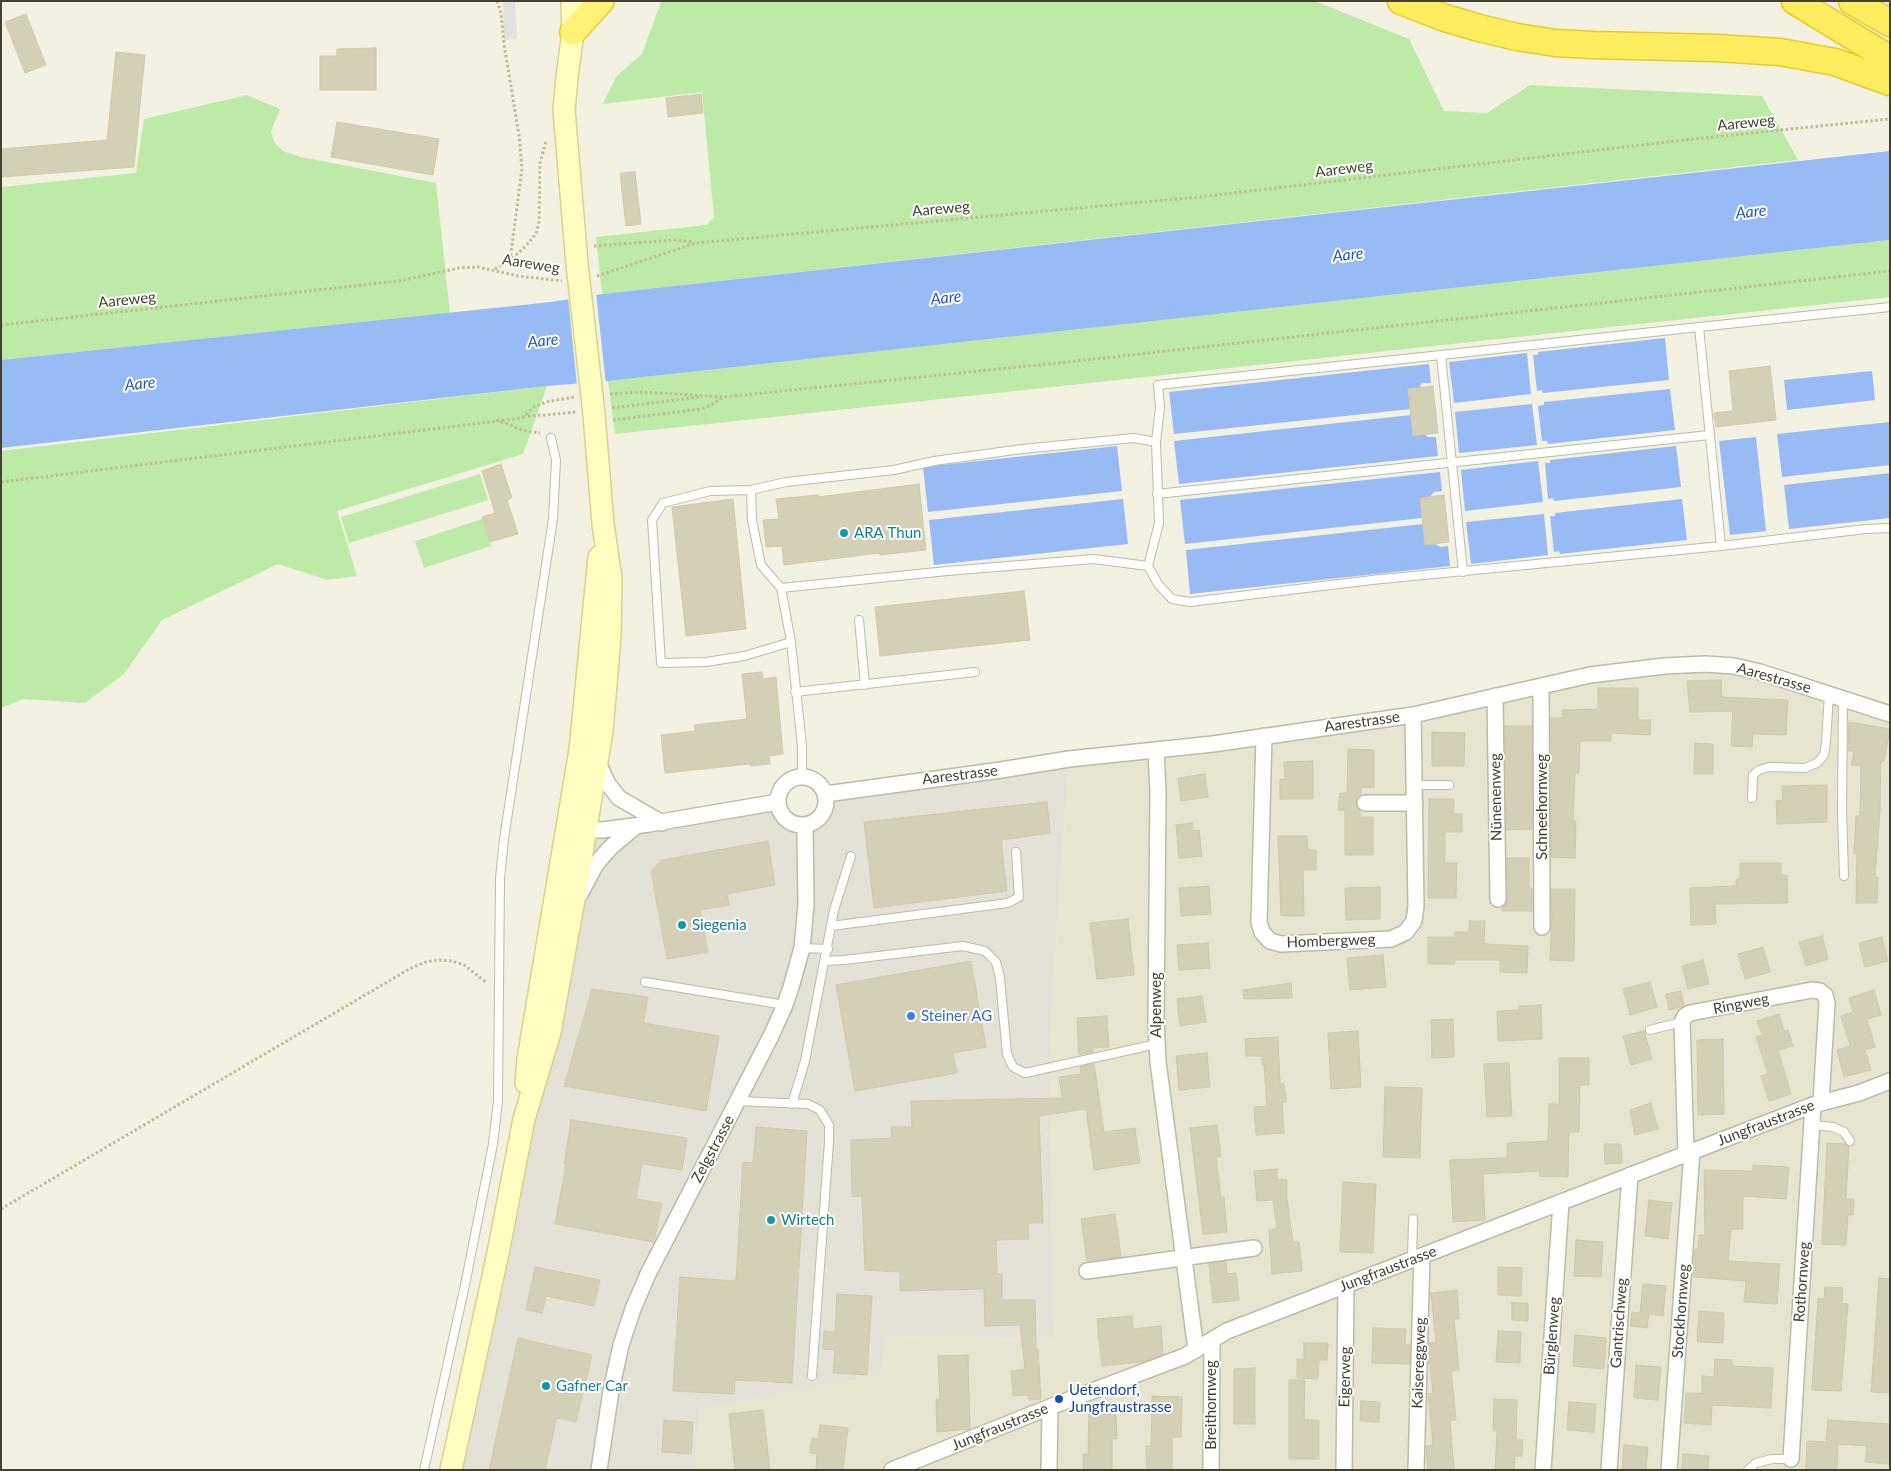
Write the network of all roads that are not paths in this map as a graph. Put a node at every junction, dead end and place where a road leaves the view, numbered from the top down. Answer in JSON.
{"nodes":[{"id":1,"x":572,"y":1,"type":"edge"},
{"id":2,"x":589,"y":1,"type":"edge"},
{"id":3,"x":601,"y":1,"type":"edge"},
{"id":4,"x":1401,"y":1,"type":"edge"},
{"id":5,"x":1795,"y":1,"type":"edge"},
{"id":6,"x":573,"y":32,"type":"junction"},
{"id":7,"x":1890,"y":59,"type":"edge"},
{"id":8,"x":1890,"y":82,"type":"edge"},
{"id":9,"x":1890,"y":307,"type":"edge"},
{"id":10,"x":1698,"y":327,"type":"junction"},
{"id":11,"x":1441,"y":355,"type":"junction"},
{"id":12,"x":1709,"y":434,"type":"junction"},
{"id":13,"x":551,"y":438,"type":"road end"},
{"id":14,"x":1156,"y":442,"type":"junction"},
{"id":15,"x":1451,"y":463,"type":"junction"},
{"id":16,"x":751,"y":490,"type":"junction"},
{"id":17,"x":1157,"y":494,"type":"junction"},
{"id":18,"x":603,"y":524,"type":"junction"},
{"id":19,"x":1890,"y":528,"type":"edge"},
{"id":20,"x":1721,"y":546,"type":"junction"},
{"id":21,"x":1148,"y":566,"type":"junction"},
{"id":22,"x":1463,"y":572,"type":"junction"},
{"id":23,"x":781,"y":588,"type":"junction"},
{"id":24,"x":859,"y":620,"type":"dead end"},
{"id":25,"x":791,"y":642,"type":"junction"},
{"id":26,"x":975,"y":672,"type":"dead end"},
{"id":27,"x":865,"y":684,"type":"junction"},
{"id":28,"x":1541,"y":686,"type":"junction"},
{"id":29,"x":795,"y":692,"type":"junction"},
{"id":30,"x":1829,"y":694,"type":"junction"},
{"id":31,"x":1495,"y":696,"type":"junction"},
{"id":32,"x":1843,"y":699,"type":"junction"},
{"id":33,"x":1890,"y":714,"type":"edge"},
{"id":34,"x":1413,"y":715,"type":"junction"},
{"id":35,"x":1264,"y":736,"type":"junction"},
{"id":36,"x":1156,"y":751,"type":"junction"},
{"id":37,"x":597,"y":760,"type":"junction"},
{"id":38,"x":802,"y":776,"type":"junction"},
{"id":39,"x":1414,"y":785,"type":"junction"},
{"id":40,"x":1449,"y":785,"type":"dead end"},
{"id":41,"x":826,"y":794,"type":"junction"},
{"id":42,"x":1752,"y":798,"type":"dead end"},
{"id":43,"x":778,"y":802,"type":"junction"},
{"id":44,"x":1365,"y":803,"type":"dead end"},
{"id":45,"x":1415,"y":803,"type":"junction"},
{"id":46,"x":662,"y":823,"type":"junction"},
{"id":47,"x":804,"y":825,"type":"junction"},
{"id":48,"x":636,"y":826,"type":"junction"},
{"id":49,"x":577,"y":829,"type":"junction"},
{"id":50,"x":1016,"y":852,"type":"dead end"},
{"id":51,"x":851,"y":856,"type":"dead end"},
{"id":52,"x":1844,"y":876,"type":"dead end"},
{"id":53,"x":1498,"y":899,"type":"dead end"},
{"id":54,"x":573,"y":909,"type":"junction"},
{"id":55,"x":831,"y":926,"type":"junction"},
{"id":56,"x":1542,"y":928,"type":"dead end"},
{"id":57,"x":802,"y":948,"type":"junction"},
{"id":58,"x":828,"y":949,"type":"junction"},
{"id":59,"x":825,"y":961,"type":"junction"},
{"id":60,"x":646,"y":982,"type":"dead end"},
{"id":61,"x":785,"y":1005,"type":"junction"},
{"id":62,"x":1682,"y":1022,"type":"junction"},
{"id":63,"x":1650,"y":1030,"type":"dead end"},
{"id":64,"x":1156,"y":1044,"type":"junction"},
{"id":65,"x":1890,"y":1081,"type":"edge"},
{"id":66,"x":738,"y":1101,"type":"junction"},
{"id":67,"x":1817,"y":1103,"type":"junction"},
{"id":68,"x":792,"y":1104,"type":"junction"},
{"id":69,"x":524,"y":1119,"type":"junction"},
{"id":70,"x":1812,"y":1125,"type":"junction"},
{"id":71,"x":1850,"y":1141,"type":"dead end"},
{"id":72,"x":1689,"y":1152,"type":"junction"},
{"id":73,"x":1630,"y":1175,"type":"junction"},
{"id":74,"x":1561,"y":1202,"type":"junction"},
{"id":75,"x":1413,"y":1219,"type":"dead end"},
{"id":76,"x":1254,"y":1248,"type":"dead end"},
{"id":77,"x":1183,"y":1257,"type":"junction"},
{"id":78,"x":1417,"y":1258,"type":"junction"},
{"id":79,"x":1086,"y":1271,"type":"dead end"},
{"id":80,"x":1346,"y":1285,"type":"junction"},
{"id":81,"x":1212,"y":1340,"type":"junction"},
{"id":82,"x":1196,"y":1350,"type":"junction"},
{"id":83,"x":812,"y":1376,"type":"dead end"},
{"id":84,"x":1050,"y":1407,"type":"junction"},
{"id":85,"x":1791,"y":1459,"type":"joint"},
{"id":86,"x":424,"y":1470,"type":"edge"},
{"id":87,"x":451,"y":1470,"type":"edge"},
{"id":88,"x":599,"y":1470,"type":"edge"},
{"id":89,"x":892,"y":1470,"type":"edge"},
{"id":90,"x":1049,"y":1470,"type":"edge"},
{"id":91,"x":1211,"y":1470,"type":"edge"},
{"id":92,"x":1344,"y":1470,"type":"edge"},
{"id":93,"x":1416,"y":1470,"type":"edge"},
{"id":94,"x":1543,"y":1470,"type":"edge"},
{"id":95,"x":1609,"y":1470,"type":"edge"},
{"id":96,"x":1669,"y":1470,"type":"edge"},
{"id":97,"x":1748,"y":1470,"type":"edge"}],
"edges":[{"from":1,"to":6,"type":"main road"},
{"from":2,"to":6,"type":"main road"},
{"from":3,"to":6,"type":"highway"},
{"from":4,"to":8,"type":"highway"},
{"from":5,"to":7,"type":"highway"},
{"from":6,"to":18,"type":"main road","bridge":true},
{"from":9,"to":10,"type":"lane"},
{"from":10,"to":11,"type":"lane"},
{"from":10,"to":12,"type":"lane"},
{"from":11,"to":14,"type":"lane"},
{"from":11,"to":15,"type":"lane"},
{"from":12,"to":15,"type":"lane"},
{"from":12,"to":20,"type":"lane"},
{"from":13,"to":86,"type":"lane"},
{"from":14,"to":16,"type":"lane"},
{"from":14,"to":17,"type":"lane"},
{"from":15,"to":17,"type":"lane"},
{"from":15,"to":22,"type":"lane"},
{"from":16,"to":23,"type":"lane"},
{"from":16,"to":25,"type":"lane"},
{"from":17,"to":21,"type":"lane"},
{"from":18,"to":37,"type":"main road"},
{"from":18,"to":49,"type":"main road"},
{"from":19,"to":20,"type":"lane"},
{"from":20,"to":22,"type":"lane"},
{"from":21,"to":22,"type":"lane"},
{"from":21,"to":23,"type":"lane"},
{"from":23,"to":25,"type":"lane"},
{"from":24,"to":27,"type":"lane"},
{"from":25,"to":29,"type":"lane"},
{"from":26,"to":27,"type":"lane"},
{"from":27,"to":29,"type":"lane"},
{"from":28,"to":30,"type":"street","name":"Aarestrasse"},
{"from":28,"to":31,"type":"street","name":"Aarestrasse"},
{"from":28,"to":56,"type":"street","name":"Schneehornweg"},
{"from":29,"to":38,"type":"lane"},
{"from":30,"to":32,"type":"street","name":"Aarestrasse"},
{"from":30,"to":42,"type":"lane"},
{"from":31,"to":34,"type":"street","name":"Aarestrasse"},
{"from":31,"to":53,"type":"street","name":"Nünenenweg"},
{"from":32,"to":33,"type":"street","name":"Aarestrasse"},
{"from":32,"to":52,"type":"lane"},
{"from":34,"to":35,"type":"street","name":"Aarestrasse"},
{"from":34,"to":39,"type":"street","name":"Hombergweg"},
{"from":35,"to":36,"type":"street","name":"Aarestrasse"},
{"from":35,"to":45,"type":"street","name":"Hombergweg"},
{"from":36,"to":41,"type":"street","name":"Aarestrasse"},
{"from":36,"to":64,"type":"street","name":"Alpenweg"},
{"from":37,"to":46,"type":"street"},
{"from":37,"to":49,"type":"main road"},
{"from":38,"to":41,"type":"street"},
{"from":38,"to":43,"type":"street"},
{"from":39,"to":40,"type":"lane"},
{"from":39,"to":45,"type":"street","name":"Hombergweg"},
{"from":41,"to":47,"type":"street"},
{"from":43,"to":46,"type":"street"},
{"from":43,"to":47,"type":"street"},
{"from":44,"to":45,"type":"street"},
{"from":46,"to":48,"type":"street"},
{"from":47,"to":57,"type":"street","name":"Zelgstrasse"},
{"from":48,"to":49,"type":"street"},
{"from":48,"to":54,"type":"street"},
{"from":49,"to":54,"type":"main road"},
{"from":49,"to":69,"type":"main road"},
{"from":50,"to":55,"type":"lane"},
{"from":51,"to":55,"type":"lane"},
{"from":54,"to":69,"type":"main road"},
{"from":55,"to":58,"type":"lane"},
{"from":57,"to":58,"type":"lane"},
{"from":57,"to":61,"type":"street","name":"Zelgstrasse"},
{"from":58,"to":59,"type":"lane"},
{"from":59,"to":64,"type":"lane"},
{"from":59,"to":68,"type":"lane"},
{"from":60,"to":61,"type":"lane"},
{"from":61,"to":66,"type":"street","name":"Zelgstrasse"},
{"from":62,"to":63,"type":"lane"},
{"from":62,"to":67,"type":"street","name":"Ringweg"},
{"from":62,"to":72,"type":"street"},
{"from":64,"to":77,"type":"street","name":"Alpenweg"},
{"from":65,"to":67,"type":"street","name":"Jungfraustrasse"},
{"from":66,"to":68,"type":"lane"},
{"from":66,"to":88,"type":"street","name":"Zelgstrasse"},
{"from":67,"to":70,"type":"street","name":"Rothornweg"},
{"from":67,"to":72,"type":"street","name":"Jungfraustrasse"},
{"from":68,"to":83,"type":"lane"},
{"from":69,"to":87,"type":"main road"},
{"from":70,"to":71,"type":"lane"},
{"from":70,"to":85,"type":"street","name":"Rothornweg"},
{"from":72,"to":73,"type":"street","name":"Jungfraustrasse"},
{"from":72,"to":96,"type":"street","name":"Stockhornweg"},
{"from":73,"to":74,"type":"street","name":"Jungfraustrasse"},
{"from":73,"to":95,"type":"street","name":"Gantrischweg"},
{"from":74,"to":78,"type":"street","name":"Jungfraustrasse"},
{"from":74,"to":94,"type":"street","name":"Bürglenweg"},
{"from":75,"to":78,"type":"lane"},
{"from":76,"to":77,"type":"street"},
{"from":77,"to":79,"type":"street"},
{"from":77,"to":82,"type":"street","name":"Alpenweg"},
{"from":78,"to":80,"type":"street","name":"Jungfraustrasse"},
{"from":78,"to":93,"type":"street","name":"Kaisereggweg"},
{"from":80,"to":81,"type":"street","name":"Jungfraustrasse"},
{"from":80,"to":92,"type":"street","name":"Eigerweg"},
{"from":81,"to":82,"type":"street","name":"Jungfraustrasse"},
{"from":81,"to":91,"type":"street","name":"Breithornweg"},
{"from":82,"to":84,"type":"street","name":"Jungfraustrasse"},
{"from":84,"to":89,"type":"street","name":"Jungfraustrasse"},
{"from":84,"to":90,"type":"street"},
{"from":85,"to":97,"type":"lane"}]}
